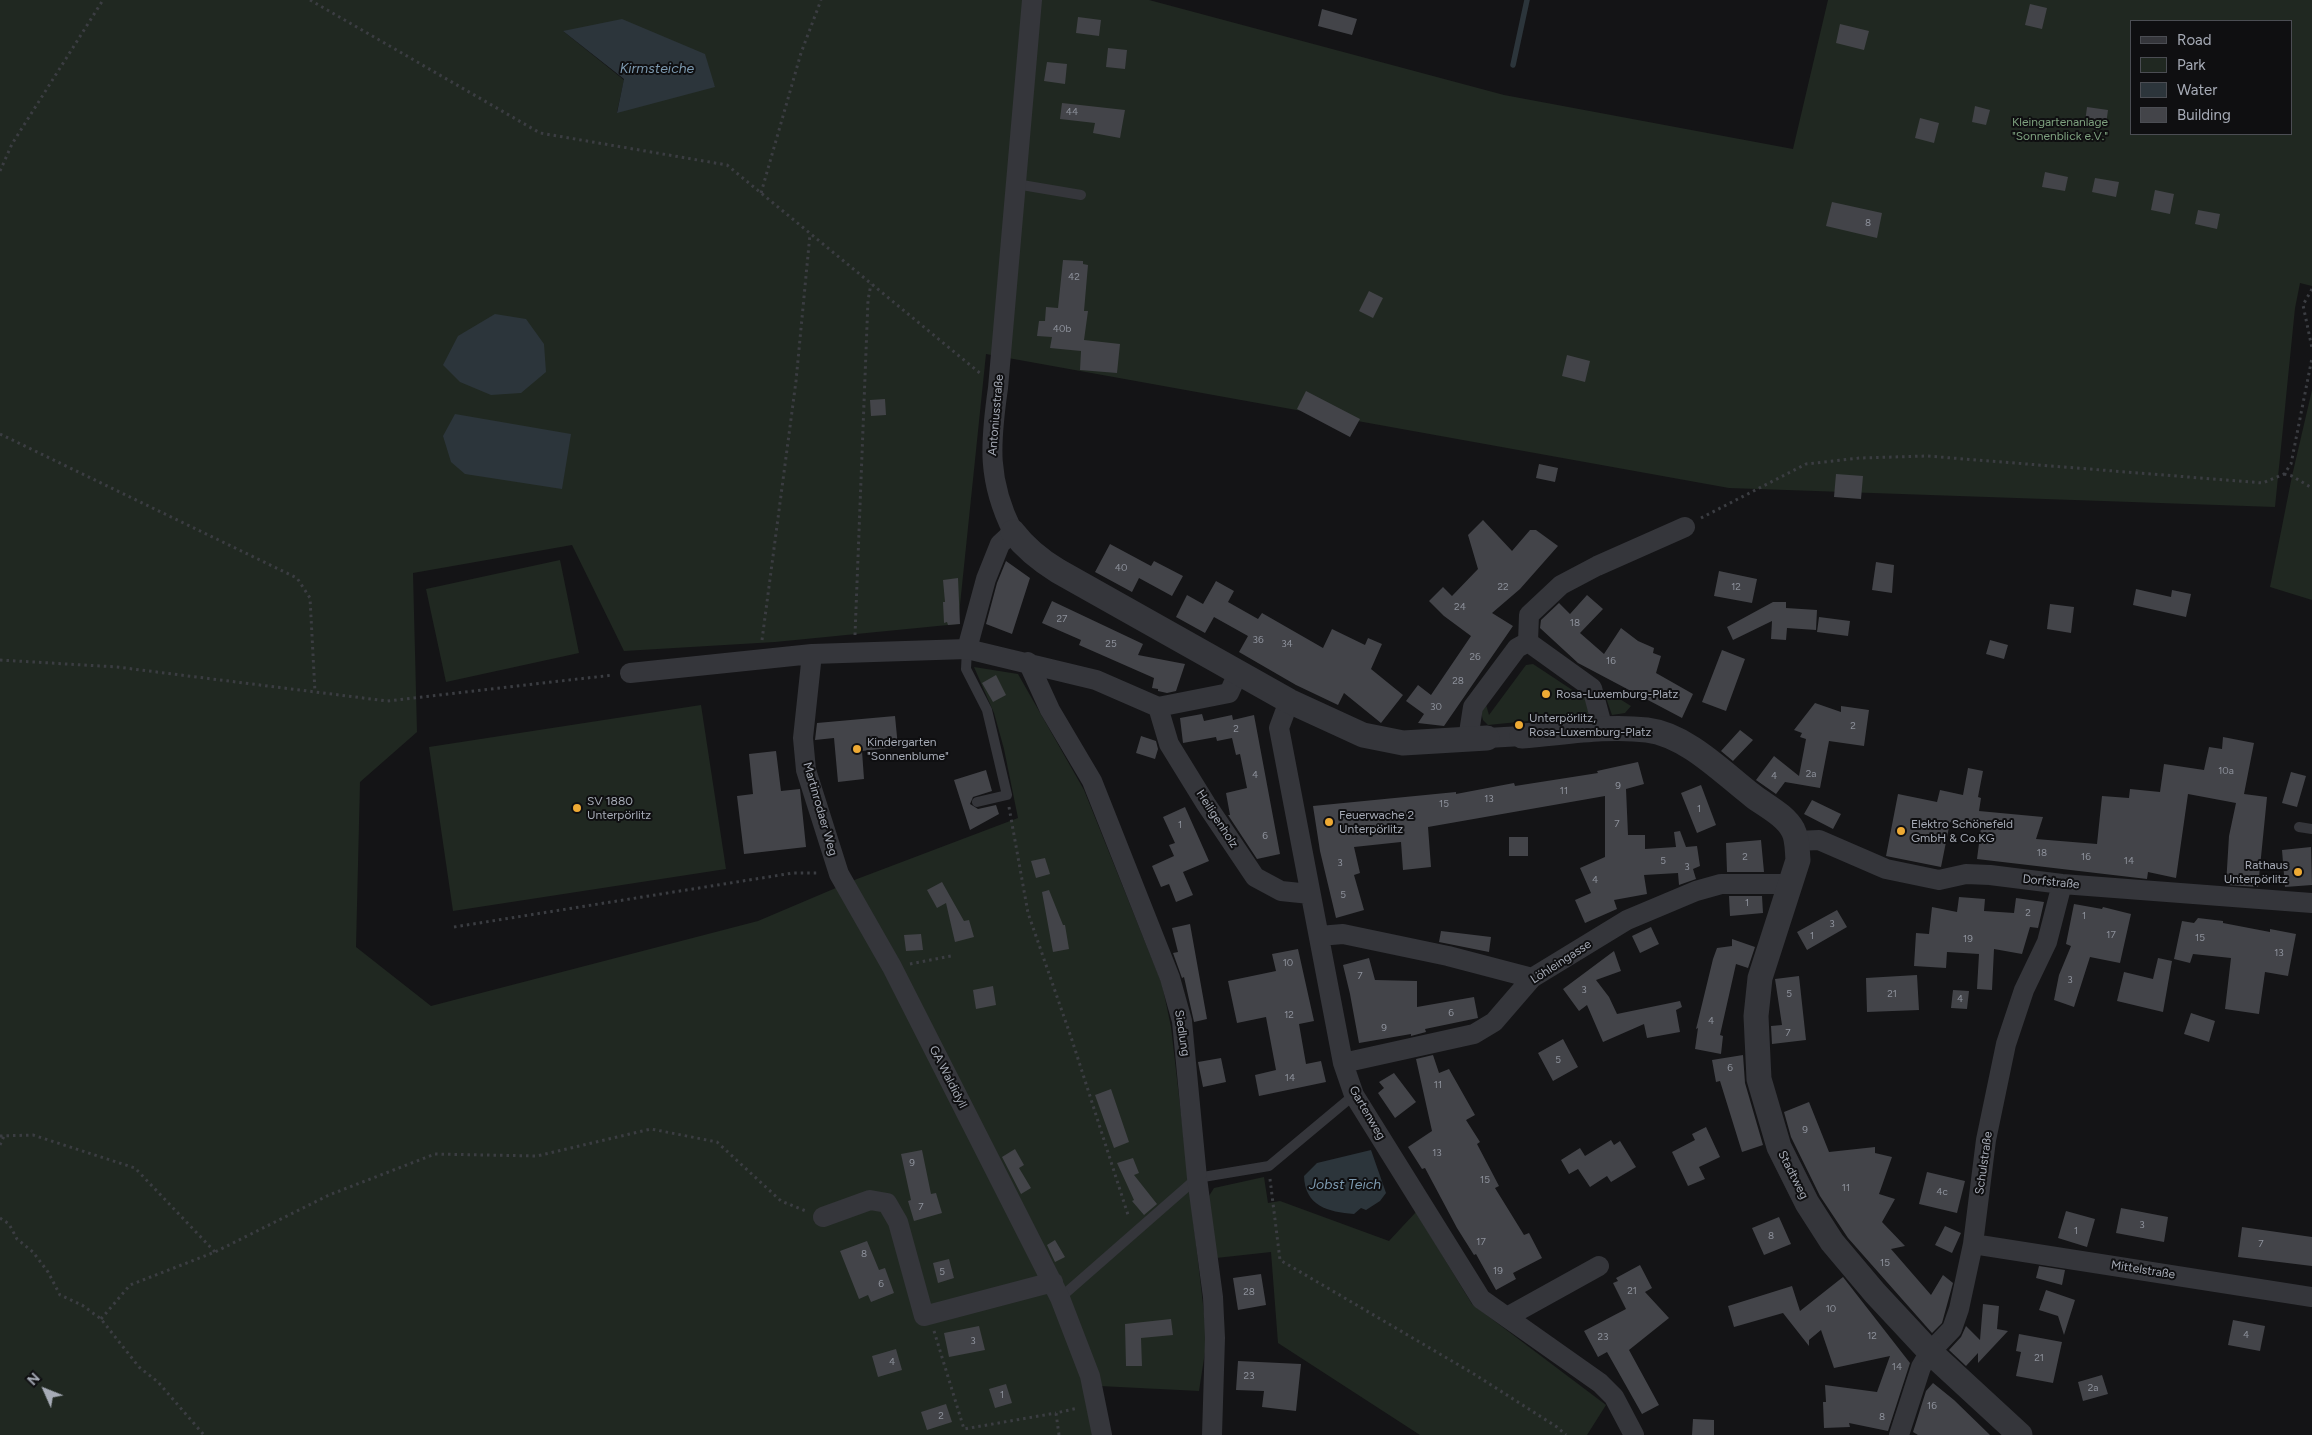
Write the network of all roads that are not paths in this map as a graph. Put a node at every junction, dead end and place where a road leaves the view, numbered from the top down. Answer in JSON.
{"nodes":[{"id":1,"x":1032,"y":0,"type":"edge"},
{"id":2,"x":1016,"y":184,"type":"junction"},
{"id":3,"x":1081,"y":195,"type":"dead end"},
{"id":4,"x":1685,"y":527,"type":"road end"},
{"id":5,"x":1013,"y":532,"type":"junction"},
{"id":6,"x":1528,"y":642,"type":"junction"},
{"id":7,"x":967,"y":649,"type":"junction"},
{"id":8,"x":812,"y":654,"type":"junction"},
{"id":9,"x":1028,"y":662,"type":"junction"},
{"id":10,"x":630,"y":673,"type":"road end"},
{"id":11,"x":1238,"y":673,"type":"junction"},
{"id":12,"x":1289,"y":701,"type":"junction"},
{"id":13,"x":1158,"y":707,"type":"junction"},
{"id":14,"x":1602,"y":729,"type":"junction"},
{"id":15,"x":1522,"y":736,"type":"joint"},
{"id":16,"x":1478,"y":739,"type":"junction"},
{"id":17,"x":977,"y":802,"type":"dead end"},
{"id":18,"x":2299,"y":827,"type":"dead end"},
{"id":19,"x":2312,"y":829,"type":"edge"},
{"id":20,"x":1797,"y":841,"type":"junction"},
{"id":21,"x":839,"y":874,"type":"joint"},
{"id":22,"x":1790,"y":884,"type":"junction"},
{"id":23,"x":2062,"y":884,"type":"junction"},
{"id":24,"x":1310,"y":894,"type":"junction"},
{"id":25,"x":2312,"y":903,"type":"edge"},
{"id":26,"x":1319,"y":936,"type":"junction"},
{"id":27,"x":1532,"y":978,"type":"junction"},
{"id":28,"x":1343,"y":1063,"type":"junction"},
{"id":29,"x":1354,"y":1095,"type":"junction"},
{"id":30,"x":1198,"y":1178,"type":"junction"},
{"id":31,"x":823,"y":1217,"type":"road end"},
{"id":32,"x":1973,"y":1244,"type":"junction"},
{"id":33,"x":1599,"y":1266,"type":"dead end"},
{"id":34,"x":1056,"y":1290,"type":"junction"},
{"id":35,"x":2312,"y":1297,"type":"edge"},
{"id":36,"x":1507,"y":1317,"type":"junction"},
{"id":37,"x":1930,"y":1352,"type":"junction"},
{"id":38,"x":1102,"y":1435,"type":"edge"},
{"id":39,"x":1212,"y":1435,"type":"edge"},
{"id":40,"x":1634,"y":1435,"type":"edge"},
{"id":41,"x":1899,"y":1435,"type":"edge"},
{"id":42,"x":2020,"y":1435,"type":"edge"}],
"edges":[{"from":1,"to":2,"type":"street","name":"Antoniusstraße"},
{"from":2,"to":3,"type":"lane"},
{"from":2,"to":5,"type":"street","name":"Antoniusstraße"},
{"from":4,"to":6,"type":"street"},
{"from":5,"to":7,"type":"street"},
{"from":5,"to":11,"type":"street","name":"Antoniusstraße"},
{"from":6,"to":14,"type":"street"},
{"from":6,"to":16,"type":"street"},
{"from":7,"to":8,"type":"street"},
{"from":7,"to":9,"type":"street"},
{"from":7,"to":17,"type":"lane"},
{"from":8,"to":10,"type":"street"},
{"from":8,"to":21,"type":"street","name":"Martinrodaer Weg"},
{"from":9,"to":13,"type":"street"},
{"from":9,"to":30,"type":"street","name":"Siedlung"},
{"from":11,"to":12,"type":"street","name":"Antoniusstraße"},
{"from":11,"to":13,"type":"street"},
{"from":12,"to":16,"type":"street"},
{"from":12,"to":24,"type":"street","name":"Gartenweg"},
{"from":13,"to":24,"type":"street","name":"Heiligenholz"},
{"from":14,"to":15,"type":"street"},
{"from":14,"to":20,"type":"street"},
{"from":15,"to":16,"type":"street"},
{"from":18,"to":19,"type":"lane"},
{"from":20,"to":22,"type":"street","name":"Stadtweg"},
{"from":20,"to":23,"type":"street","name":"Dorfstraße"},
{"from":21,"to":34,"type":"street","name":"GA Waldidyll"},
{"from":22,"to":27,"type":"street","name":"Löhleingasse"},
{"from":22,"to":37,"type":"street","name":"Stadtweg"},
{"from":23,"to":25,"type":"street","name":"Dorfstraße"},
{"from":23,"to":32,"type":"street","name":"Schulstraße"},
{"from":24,"to":26,"type":"street","name":"Gartenweg"},
{"from":26,"to":27,"type":"street"},
{"from":26,"to":28,"type":"street","name":"Gartenweg"},
{"from":27,"to":28,"type":"street","name":"Löhleingasse"},
{"from":28,"to":29,"type":"street","name":"Gartenweg"},
{"from":29,"to":30,"type":"lane"},
{"from":29,"to":36,"type":"street","name":"Gartenweg"},
{"from":30,"to":34,"type":"lane"},
{"from":30,"to":39,"type":"street","name":"Siedlung"},
{"from":31,"to":34,"type":"street"},
{"from":32,"to":35,"type":"street","name":"Mittelstraße"},
{"from":32,"to":37,"type":"street","name":"Schulstraße"},
{"from":33,"to":36,"type":"street"},
{"from":34,"to":38,"type":"street","name":"GA Waldidyll"},
{"from":36,"to":40,"type":"street","name":"Gartenweg"},
{"from":37,"to":41,"type":"street","name":"Schulstraße"},
{"from":37,"to":42,"type":"street","name":"Stadtweg"}]}
